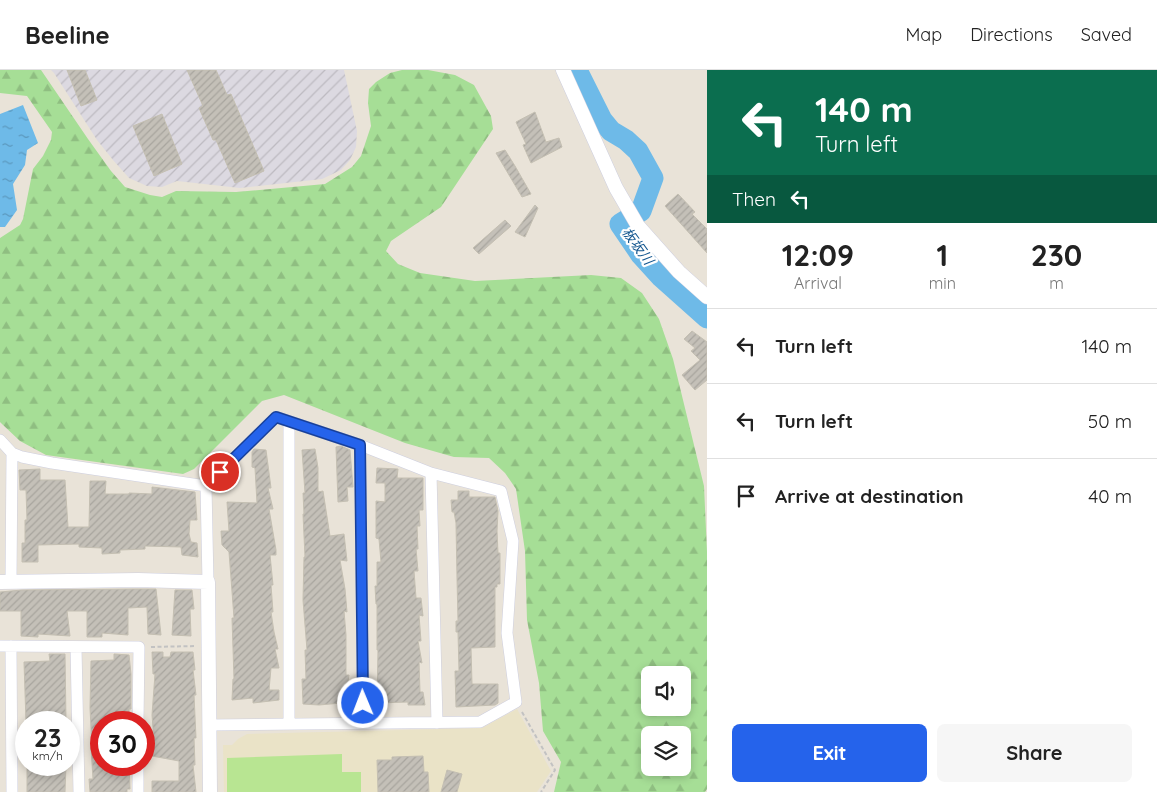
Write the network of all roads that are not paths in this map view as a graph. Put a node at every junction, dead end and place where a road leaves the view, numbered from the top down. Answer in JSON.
{"nodes":[{"id":1,"x":563,"y":70,"type":"edge"},
{"id":2,"x":707,"y":297,"type":"edge"},
{"id":3,"x":288,"y":422,"type":"junction"},
{"id":4,"x":0,"y":440,"type":"edge"},
{"id":5,"x":360,"y":445,"type":"junction"},
{"id":6,"x":12,"y":453,"type":"junction"},
{"id":7,"x":431,"y":473,"type":"junction"},
{"id":8,"x":206,"y":486,"type":"junction"},
{"id":9,"x":6,"y":582,"type":"edge"},
{"id":10,"x":208,"y":582,"type":"junction"},
{"id":11,"x":5,"y":646,"type":"edge"},
{"id":12,"x":76,"y":647,"type":"junction"},
{"id":13,"x":138,"y":711,"type":"edge"},
{"id":14,"x":363,"y":722,"type":"junction"},
{"id":15,"x":437,"y":723,"type":"junction"},
{"id":16,"x":289,"y":724,"type":"junction"},
{"id":17,"x":209,"y":725,"type":"junction"},
{"id":18,"x":138,"y":776,"type":"edge"},
{"id":19,"x":12,"y":792,"type":"edge"},
{"id":20,"x":79,"y":792,"type":"edge"},
{"id":21,"x":138,"y":792,"type":"edge"},
{"id":22,"x":210,"y":792,"type":"edge"}],
"edges":[{"from":1,"to":2,"type":"street"},
{"from":3,"to":5,"type":"street"},
{"from":3,"to":8,"type":"street"},
{"from":3,"to":16,"type":"street"},
{"from":4,"to":6,"type":"street"},
{"from":5,"to":7,"type":"street"},
{"from":5,"to":14,"type":"street"},
{"from":6,"to":8,"type":"street"},
{"from":6,"to":9,"type":"street"},
{"from":7,"to":15,"type":"street"},
{"from":7,"to":15,"type":"street"},
{"from":8,"to":10,"type":"street"},
{"from":9,"to":10,"type":"street"},
{"from":10,"to":17,"type":"street"},
{"from":11,"to":12,"type":"street"},
{"from":11,"to":19,"type":"street"},
{"from":12,"to":13,"type":"street"},
{"from":12,"to":20,"type":"street"},
{"from":14,"to":15,"type":"street"},
{"from":14,"to":16,"type":"street"},
{"from":16,"to":17,"type":"street"},
{"from":17,"to":22,"type":"street"},
{"from":18,"to":21,"type":"street"}]}
